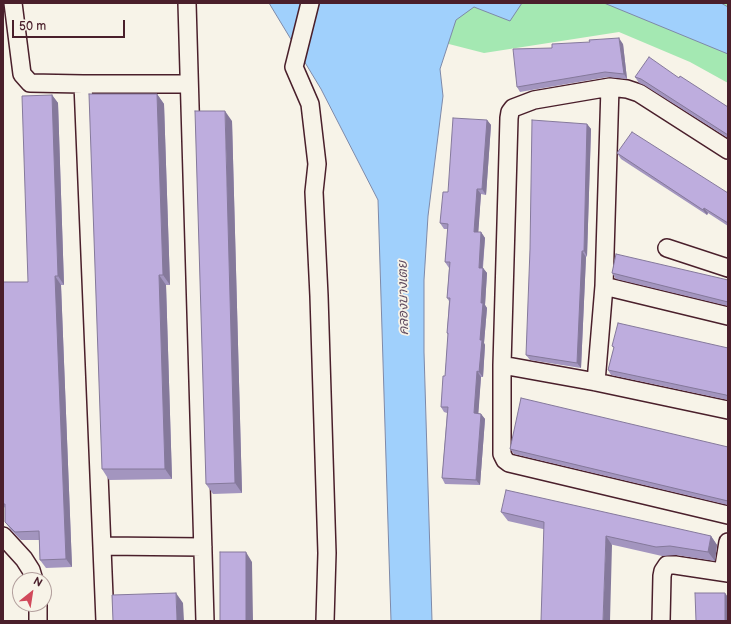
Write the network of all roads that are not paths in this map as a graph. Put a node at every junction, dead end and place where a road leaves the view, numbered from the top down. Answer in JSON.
{"nodes":[{"id":1,"x":12,"y":3,"type":"edge"},
{"id":2,"x":188,"y":3,"type":"edge"},
{"id":3,"x":310,"y":3,"type":"edge"},
{"id":4,"x":83,"y":84,"type":"junction"},
{"id":5,"x":189,"y":84,"type":"junction"},
{"id":6,"x":610,"y":87,"type":"junction"},
{"id":7,"x":728,"y":150,"type":"edge"},
{"id":8,"x":667,"y":248,"type":"dead end"},
{"id":9,"x":728,"y":268,"type":"edge"},
{"id":10,"x":604,"y":286,"type":"junction"},
{"id":11,"x":728,"y":316,"type":"edge"},
{"id":12,"x":502,"y":365,"type":"junction"},
{"id":13,"x":596,"y":382,"type":"junction"},
{"id":14,"x":728,"y":410,"type":"edge"},
{"id":15,"x":728,"y":515,"type":"edge"},
{"id":16,"x":3,"y":536,"type":"edge"},
{"id":17,"x":728,"y":542,"type":"edge"},
{"id":18,"x":102,"y":546,"type":"junction"},
{"id":19,"x":203,"y":547,"type":"junction"},
{"id":20,"x":32,"y":572,"type":"edge"},
{"id":21,"x":726,"y":573,"type":"edge"},
{"id":22,"x":105,"y":621,"type":"edge"},
{"id":23,"x":205,"y":621,"type":"edge"},
{"id":24,"x":325,"y":621,"type":"edge"},
{"id":25,"x":661,"y":621,"type":"edge"}],
"edges":[{"from":1,"to":4,"type":"street"},
{"from":2,"to":5,"type":"street"},
{"from":3,"to":24,"type":"street"},
{"from":4,"to":5,"type":"street"},
{"from":4,"to":18,"type":"street"},
{"from":5,"to":19,"type":"street"},
{"from":6,"to":7,"type":"street"},
{"from":6,"to":10,"type":"street"},
{"from":6,"to":12,"type":"street"},
{"from":8,"to":9,"type":"street"},
{"from":10,"to":11,"type":"street"},
{"from":10,"to":13,"type":"street"},
{"from":12,"to":13,"type":"street"},
{"from":12,"to":15,"type":"street"},
{"from":13,"to":14,"type":"street"},
{"from":16,"to":20,"type":"street"},
{"from":17,"to":21,"type":"street"},
{"from":18,"to":19,"type":"street"},
{"from":18,"to":22,"type":"street"},
{"from":19,"to":23,"type":"street"},
{"from":21,"to":25,"type":"street"}]}
